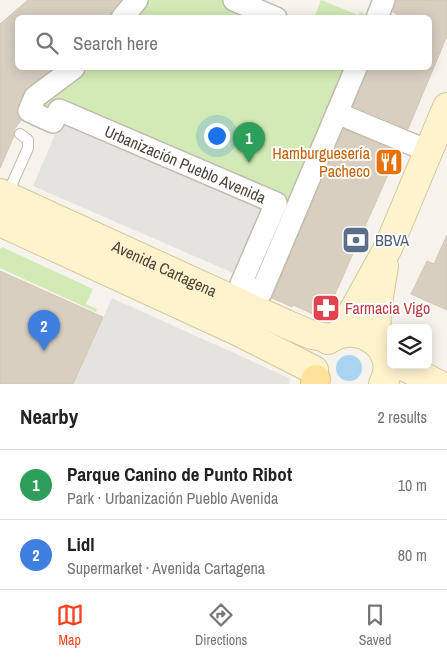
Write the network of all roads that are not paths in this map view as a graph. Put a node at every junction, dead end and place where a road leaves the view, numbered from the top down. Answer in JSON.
{"nodes":[{"id":1,"x":137,"y":0,"type":"edge"},
{"id":2,"x":384,"y":0,"type":"edge"},
{"id":3,"x":245,"y":2,"type":"edge"},
{"id":4,"x":124,"y":15,"type":"edge"},
{"id":5,"x":270,"y":15,"type":"edge"},
{"id":6,"x":378,"y":15,"type":"edge"},
{"id":7,"x":71,"y":70,"type":"edge"},
{"id":8,"x":355,"y":70,"type":"edge"},
{"id":9,"x":447,"y":107,"type":"edge"},
{"id":10,"x":337,"y":113,"type":"junction"},
{"id":11,"x":20,"y":134,"type":"dead end"},
{"id":12,"x":428,"y":151,"type":"junction"},
{"id":13,"x":3,"y":195,"type":"edge"},
{"id":14,"x":0,"y":222,"type":"edge"},
{"id":15,"x":388,"y":248,"type":"junction"},
{"id":16,"x":336,"y":335,"type":"junction"},
{"id":17,"x":387,"y":352,"type":"edge"},
{"id":18,"x":387,"y":355,"type":"edge"},
{"id":19,"x":387,"y":368,"type":"edge"},
{"id":20,"x":411,"y":369,"type":"edge"},
{"id":21,"x":316,"y":379,"type":"edge"},
{"id":22,"x":383,"y":384,"type":"edge"},
{"id":23,"x":438,"y":384,"type":"edge"}],
"edges":[{"from":1,"to":4,"type":"street"},
{"from":2,"to":6,"type":"street"},
{"from":3,"to":5,"type":"street"},
{"from":7,"to":10,"type":"street","name":"Urbanización Pueblo Avenida"},
{"from":8,"to":10,"type":"street","name":"Urbanización Pueblo Avenida"},
{"from":9,"to":12,"type":"main road"},
{"from":10,"to":12,"type":"street"},
{"from":11,"to":13,"type":"lane"},
{"from":12,"to":15,"type":"main road"},
{"from":13,"to":16,"type":"main road","name":"Avenida Cartagena"},
{"from":14,"to":21,"type":"main road","name":"Avenida Cartagena"},
{"from":15,"to":16,"type":"main road"},
{"from":15,"to":17,"type":"main road"},
{"from":16,"to":18,"type":"main road","name":"Avenida Cartagena"},
{"from":16,"to":21,"type":"main road"},
{"from":19,"to":22,"type":"main road"},
{"from":20,"to":23,"type":"main road","name":"Avenida Cartagena"}]}
